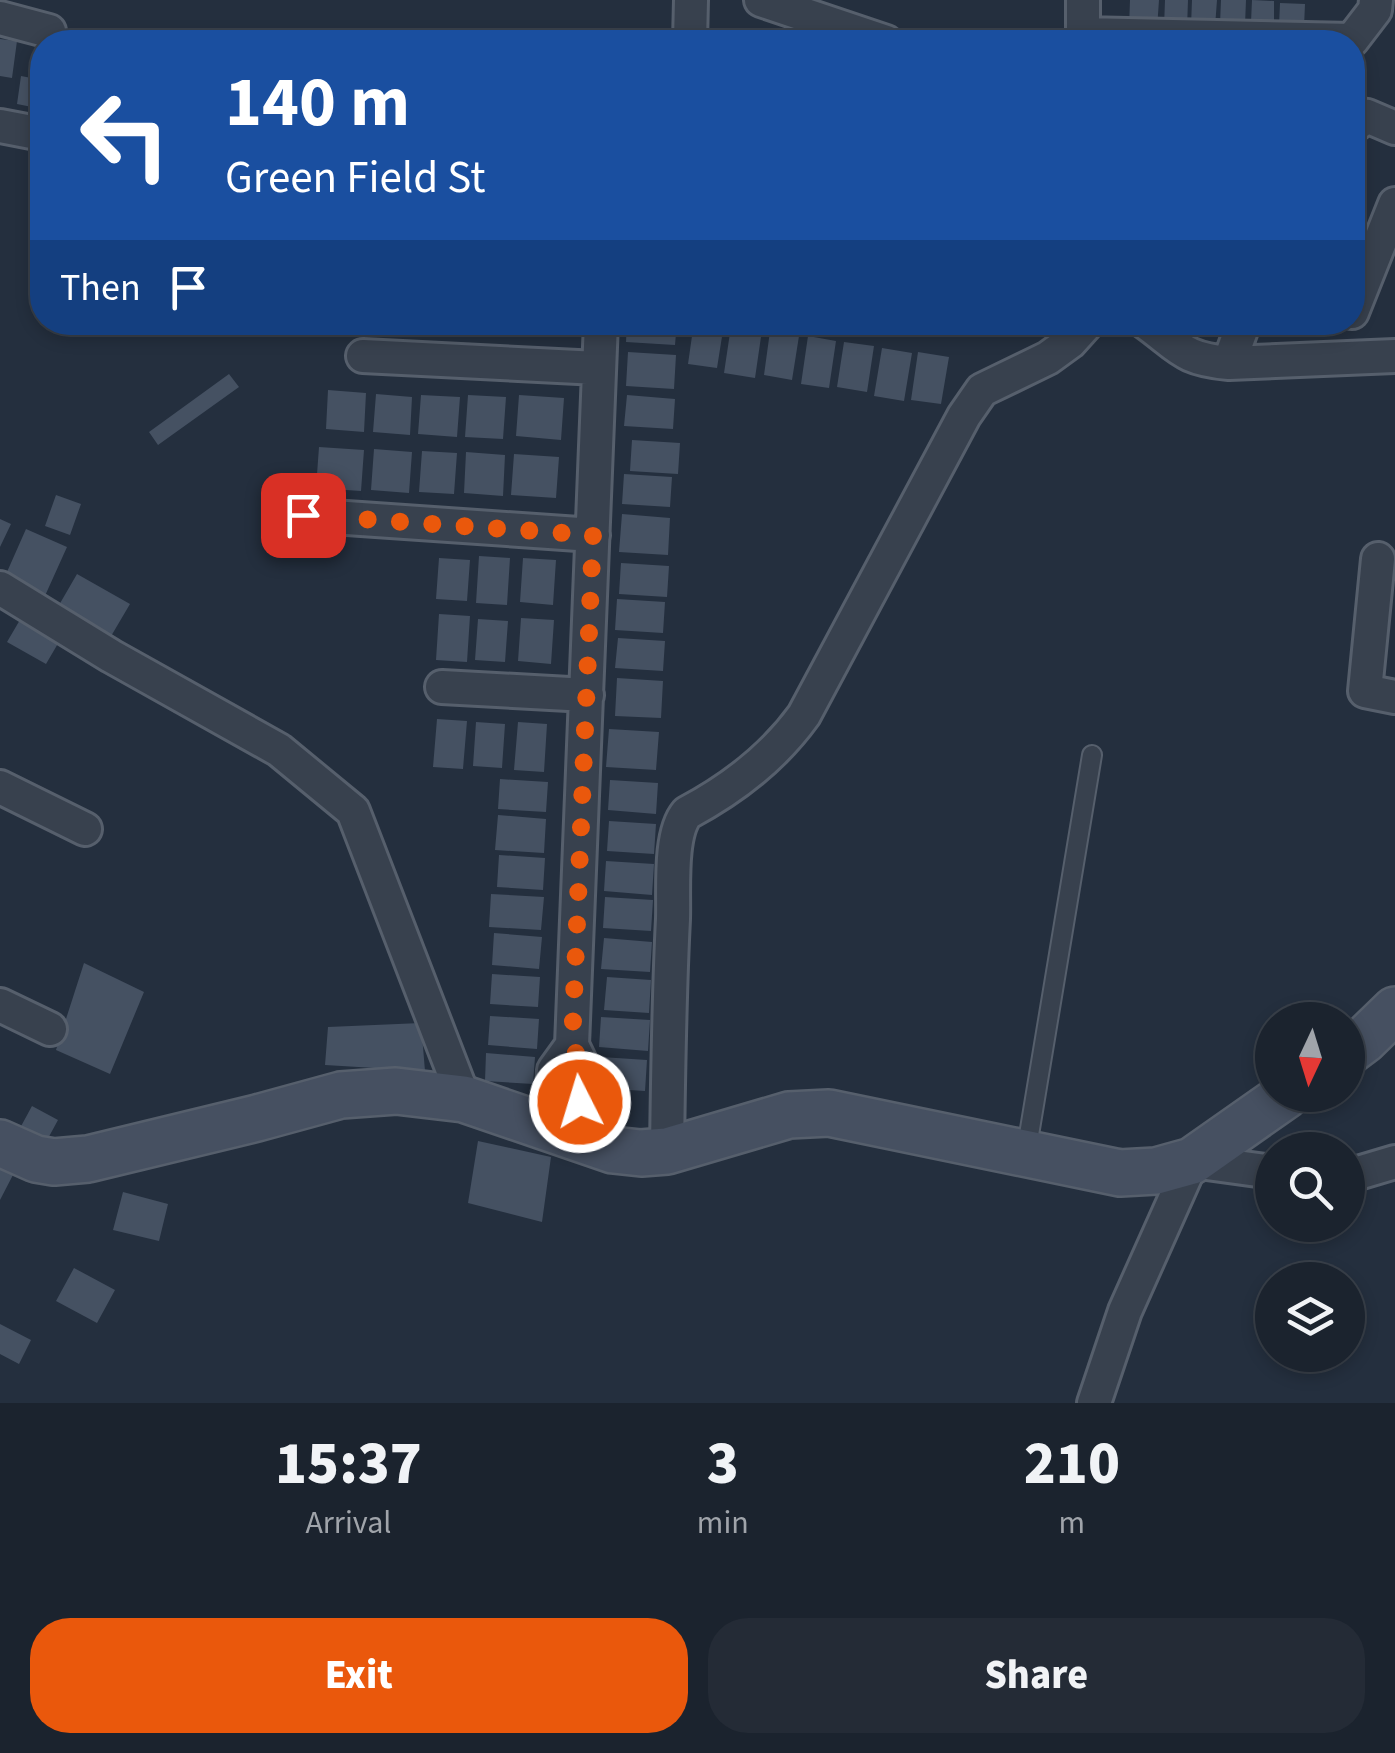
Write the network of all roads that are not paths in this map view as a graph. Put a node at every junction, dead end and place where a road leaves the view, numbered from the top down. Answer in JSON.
{"nodes":[{"id":1,"x":691,"y":0,"type":"edge"},
{"id":2,"x":761,"y":0,"type":"edge"},
{"id":3,"x":1083,"y":0,"type":"edge"},
{"id":4,"x":1382,"y":10,"type":"edge"},
{"id":5,"x":0,"y":18,"type":"edge"},
{"id":6,"x":44,"y":30,"type":"edge"},
{"id":7,"x":690,"y":30,"type":"edge"},
{"id":8,"x":850,"y":30,"type":"edge"},
{"id":9,"x":1082,"y":30,"type":"edge"},
{"id":10,"x":1362,"y":30,"type":"edge"},
{"id":11,"x":1365,"y":117,"type":"edge"},
{"id":12,"x":0,"y":126,"type":"edge"},
{"id":13,"x":1395,"y":128,"type":"edge"},
{"id":14,"x":30,"y":132,"type":"edge"},
{"id":15,"x":1395,"y":204,"type":"edge"},
{"id":16,"x":1365,"y":279,"type":"edge"},
{"id":17,"x":600,"y":335,"type":"edge"},
{"id":18,"x":1076,"y":335,"type":"edge"},
{"id":19,"x":1162,"y":335,"type":"edge"},
{"id":20,"x":1239,"y":335,"type":"edge"},
{"id":21,"x":1343,"y":335,"type":"edge"},
{"id":22,"x":363,"y":356,"type":"dead end"},
{"id":23,"x":1395,"y":356,"type":"edge"},
{"id":24,"x":1334,"y":358,"type":"junction"},
{"id":25,"x":1229,"y":362,"type":"junction"},
{"id":26,"x":598,"y":368,"type":"junction"},
{"id":27,"x":303,"y":515,"type":"dead end"},
{"id":28,"x":593,"y":535,"type":"junction"},
{"id":29,"x":1378,"y":559,"type":"dead end"},
{"id":30,"x":0,"y":588,"type":"edge"},
{"id":31,"x":442,"y":687,"type":"dead end"},
{"id":32,"x":587,"y":695,"type":"junction"},
{"id":33,"x":1395,"y":697,"type":"edge"},
{"id":34,"x":1092,"y":754,"type":"dead end"},
{"id":35,"x":0,"y":787,"type":"edge"},
{"id":36,"x":85,"y":829,"type":"dead end"},
{"id":37,"x":0,"y":1005,"type":"edge"},
{"id":38,"x":50,"y":1029,"type":"dead end"},
{"id":39,"x":464,"y":1098,"type":"junction"},
{"id":40,"x":1262,"y":1112,"type":"edge"},
{"id":41,"x":564,"y":1132,"type":"junction"},
{"id":42,"x":0,"y":1144,"type":"edge"},
{"id":43,"x":667,"y":1151,"type":"junction"},
{"id":44,"x":1026,"y":1154,"type":"junction"},
{"id":45,"x":1192,"y":1161,"type":"junction"},
{"id":46,"x":1395,"y":1162,"type":"edge"},
{"id":47,"x":1255,"y":1170,"type":"edge"},
{"id":48,"x":1365,"y":1171,"type":"edge"},
{"id":49,"x":1094,"y":1403,"type":"edge"}],
"edges":[{"from":1,"to":7,"type":"street"},
{"from":2,"to":8,"type":"street"},
{"from":3,"to":9,"type":"street"},
{"from":4,"to":10,"type":"street"},
{"from":5,"to":6,"type":"street"},
{"from":11,"to":13,"type":"street"},
{"from":12,"to":14,"type":"street"},
{"from":15,"to":16,"type":"street"},
{"from":17,"to":26,"type":"street"},
{"from":18,"to":43,"type":"street"},
{"from":19,"to":25,"type":"street"},
{"from":20,"to":25,"type":"street"},
{"from":21,"to":24,"type":"street"},
{"from":22,"to":26,"type":"street"},
{"from":23,"to":24,"type":"street"},
{"from":24,"to":25,"type":"street"},
{"from":26,"to":28,"type":"street"},
{"from":27,"to":28,"type":"street"},
{"from":28,"to":32,"type":"street"},
{"from":29,"to":33,"type":"street"},
{"from":30,"to":39,"type":"street"},
{"from":31,"to":32,"type":"street"},
{"from":32,"to":41,"type":"street"},
{"from":34,"to":44,"type":"lane"},
{"from":35,"to":36,"type":"street"},
{"from":37,"to":38,"type":"street"},
{"from":39,"to":41,"type":"street"},
{"from":39,"to":42,"type":"street"},
{"from":40,"to":45,"type":"street"},
{"from":41,"to":43,"type":"street"},
{"from":43,"to":44,"type":"street"},
{"from":44,"to":45,"type":"street"},
{"from":45,"to":47,"type":"street"},
{"from":45,"to":49,"type":"street"},
{"from":46,"to":48,"type":"street"}]}
